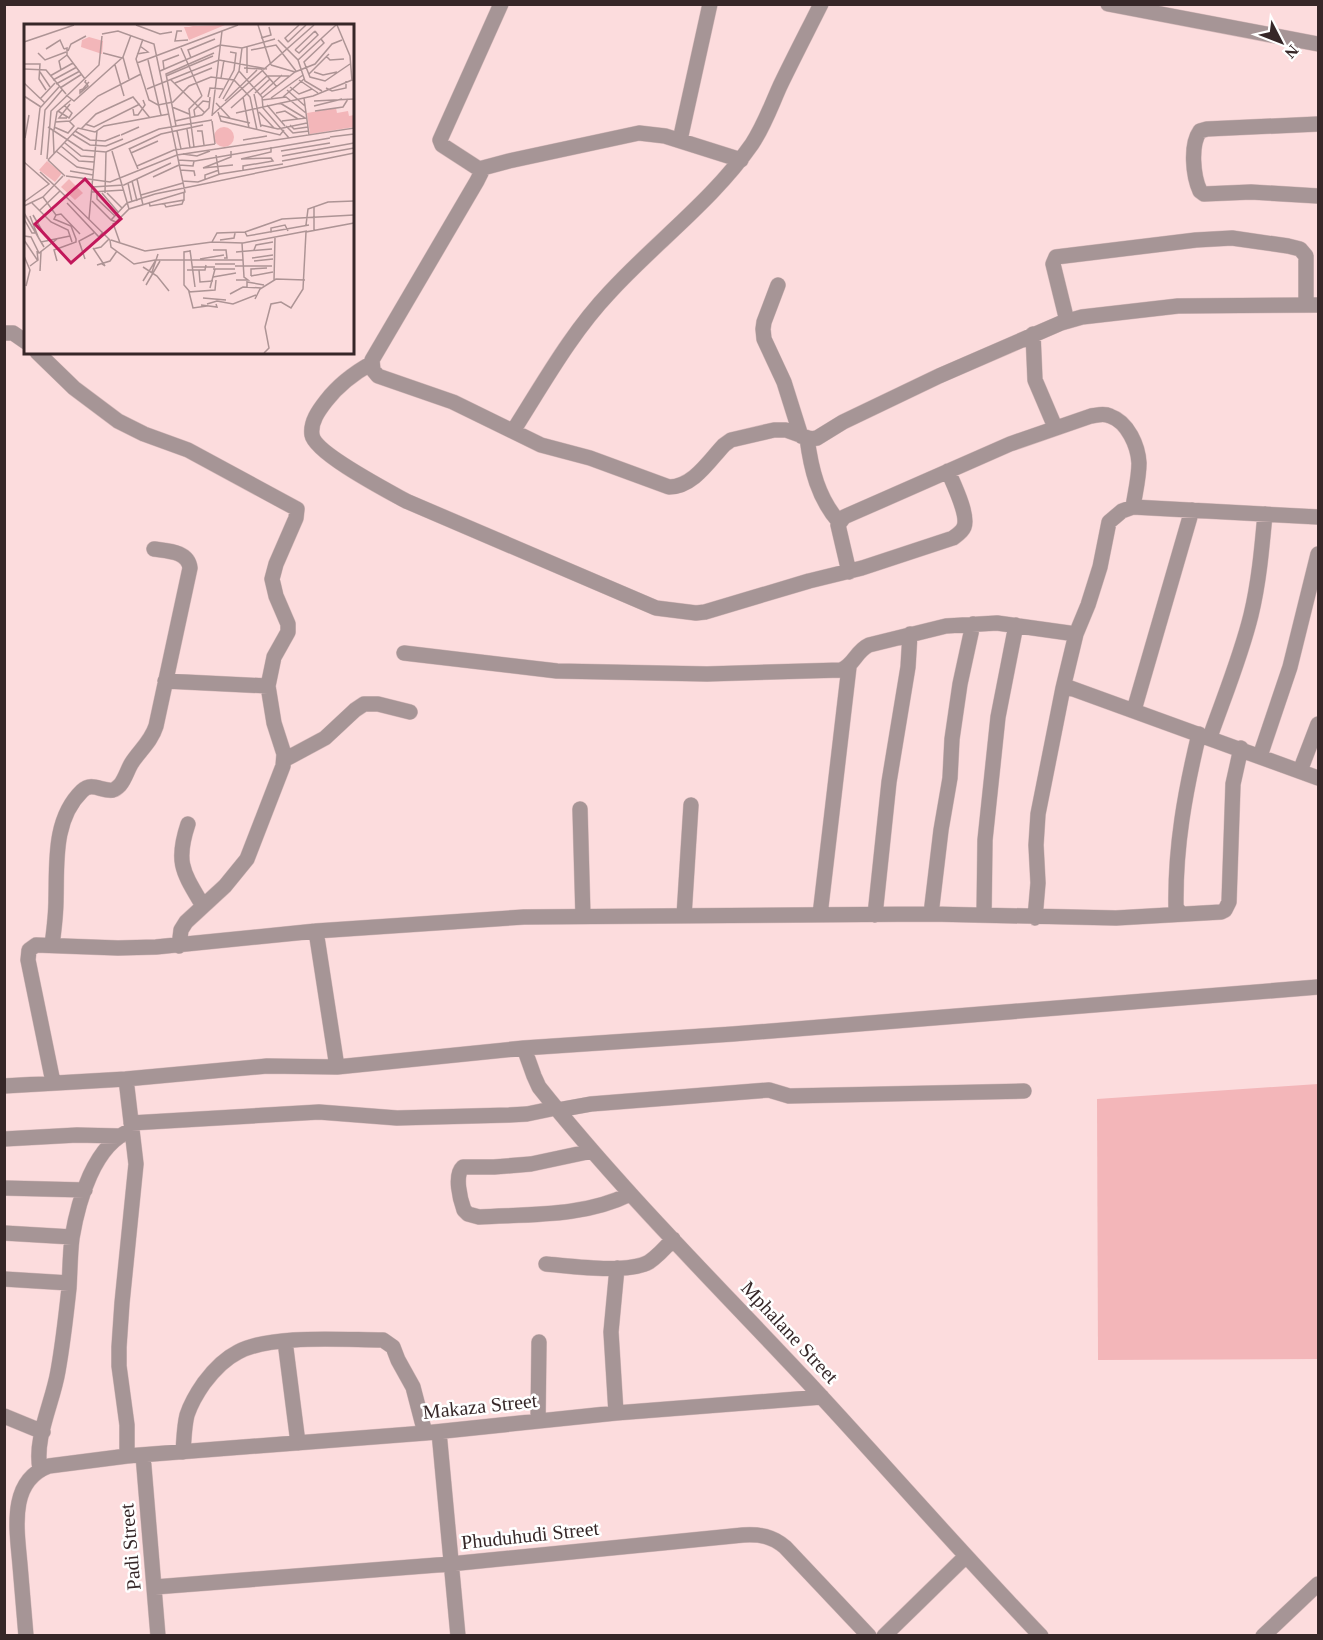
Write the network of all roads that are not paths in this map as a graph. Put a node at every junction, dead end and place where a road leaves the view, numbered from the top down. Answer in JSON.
{"nodes":[{"id":1,"x":501,"y":4,"type":"edge"},
{"id":2,"x":710,"y":4,"type":"edge"},
{"id":3,"x":821,"y":4,"type":"edge"},
{"id":4,"x":1108,"y":4,"type":"edge"},
{"id":5,"x":1318,"y":44,"type":"edge"},
{"id":6,"x":1318,"y":124,"type":"edge"},
{"id":7,"x":680,"y":140,"type":"junction"},
{"id":8,"x":741,"y":160,"type":"junction"},
{"id":9,"x":479,"y":169,"type":"junction"},
{"id":10,"x":1318,"y":196,"type":"edge"},
{"id":11,"x":778,"y":285,"type":"dead end"},
{"id":12,"x":1312,"y":305,"type":"edge"},
{"id":13,"x":1067,"y":321,"type":"junction"},
{"id":14,"x":4,"y":333,"type":"edge"},
{"id":15,"x":1033,"y":334,"type":"junction"},
{"id":16,"x":24,"y":341,"type":"edge"},
{"id":17,"x":39,"y":354,"type":"edge"},
{"id":18,"x":372,"y":363,"type":"junction"},
{"id":19,"x":1055,"y":427,"type":"junction"},
{"id":20,"x":513,"y":431,"type":"junction"},
{"id":21,"x":804,"y":437,"type":"junction"},
{"id":22,"x":948,"y":471,"type":"junction"},
{"id":23,"x":1133,"y":507,"type":"junction"},
{"id":24,"x":1192,"y":510,"type":"junction"},
{"id":25,"x":1265,"y":514,"type":"junction"},
{"id":26,"x":1318,"y":517,"type":"edge"},
{"id":27,"x":839,"y":522,"type":"junction"},
{"id":28,"x":154,"y":549,"type":"dead end"},
{"id":29,"x":1318,"y":554,"type":"edge"},
{"id":30,"x":849,"y":572,"type":"junction"},
{"id":31,"x":973,"y":624,"type":"junction"},
{"id":32,"x":1016,"y":625,"type":"junction"},
{"id":33,"x":910,"y":634,"type":"junction"},
{"id":34,"x":1076,"y":634,"type":"junction"},
{"id":35,"x":404,"y":653,"type":"dead end"},
{"id":36,"x":849,"y":667,"type":"junction"},
{"id":37,"x":165,"y":681,"type":"junction"},
{"id":38,"x":268,"y":686,"type":"junction"},
{"id":39,"x":1065,"y":686,"type":"junction"},
{"id":40,"x":1134,"y":710,"type":"junction"},
{"id":41,"x":410,"y":712,"type":"dead end"},
{"id":42,"x":1318,"y":724,"type":"edge"},
{"id":43,"x":1204,"y":736,"type":"junction"},
{"id":44,"x":1241,"y":748,"type":"junction"},
{"id":45,"x":1260,"y":756,"type":"junction"},
{"id":46,"x":284,"y":760,"type":"junction"},
{"id":47,"x":1300,"y":771,"type":"junction"},
{"id":48,"x":1318,"y":778,"type":"edge"},
{"id":49,"x":692,"y":805,"type":"dead end"},
{"id":50,"x":580,"y":809,"type":"dead end"},
{"id":51,"x":188,"y":824,"type":"dead end"},
{"id":52,"x":203,"y":906,"type":"junction"},
{"id":53,"x":1180,"y":913,"type":"junction"},
{"id":54,"x":820,"y":915,"type":"junction"},
{"id":55,"x":875,"y":915,"type":"junction"},
{"id":56,"x":931,"y":915,"type":"junction"},
{"id":57,"x":984,"y":915,"type":"junction"},
{"id":58,"x":684,"y":916,"type":"junction"},
{"id":59,"x":583,"y":917,"type":"junction"},
{"id":60,"x":1035,"y":918,"type":"junction"},
{"id":61,"x":316,"y":930,"type":"junction"},
{"id":62,"x":52,"y":945,"type":"junction"},
{"id":63,"x":179,"y":946,"type":"junction"},
{"id":64,"x":1318,"y":987,"type":"edge"},
{"id":65,"x":524,"y":1047,"type":"junction"},
{"id":66,"x":337,"y":1068,"type":"junction"},
{"id":67,"x":126,"y":1079,"type":"junction"},
{"id":68,"x":53,"y":1082,"type":"junction"},
{"id":69,"x":4,"y":1086,"type":"edge"},
{"id":70,"x":1024,"y":1091,"type":"dead end"},
{"id":71,"x":557,"y":1109,"type":"junction"},
{"id":72,"x":128,"y":1130,"type":"junction"},
{"id":73,"x":4,"y":1138,"type":"edge"},
{"id":74,"x":592,"y":1151,"type":"junction"},
{"id":75,"x":4,"y":1188,"type":"edge"},
{"id":76,"x":85,"y":1190,"type":"junction"},
{"id":77,"x":630,"y":1194,"type":"junction"},
{"id":78,"x":4,"y":1233,"type":"edge"},
{"id":79,"x":72,"y":1237,"type":"junction"},
{"id":80,"x":673,"y":1239,"type":"junction"},
{"id":81,"x":546,"y":1264,"type":"dead end"},
{"id":82,"x":618,"y":1268,"type":"junction"},
{"id":83,"x":4,"y":1278,"type":"edge"},
{"id":84,"x":69,"y":1283,"type":"junction"},
{"id":85,"x":285,"y":1341,"type":"junction"},
{"id":86,"x":538,"y":1342,"type":"dead end"},
{"id":87,"x":822,"y":1397,"type":"junction"},
{"id":88,"x":616,"y":1413,"type":"junction"},
{"id":89,"x":4,"y":1416,"type":"edge"},
{"id":90,"x":538,"y":1421,"type":"junction"},
{"id":91,"x":43,"y":1432,"type":"junction"},
{"id":92,"x":432,"y":1432,"type":"junction"},
{"id":93,"x":298,"y":1443,"type":"junction"},
{"id":94,"x":183,"y":1452,"type":"junction"},
{"id":95,"x":143,"y":1455,"type":"junction"},
{"id":96,"x":127,"y":1456,"type":"junction"},
{"id":97,"x":40,"y":1469,"type":"junction"},
{"id":98,"x":965,"y":1557,"type":"junction"},
{"id":99,"x":450,"y":1564,"type":"junction"},
{"id":100,"x":1318,"y":1584,"type":"edge"},
{"id":101,"x":155,"y":1587,"type":"junction"},
{"id":102,"x":26,"y":1635,"type":"edge"},
{"id":103,"x":158,"y":1635,"type":"edge"},
{"id":104,"x":458,"y":1635,"type":"edge"},
{"id":105,"x":869,"y":1635,"type":"edge"},
{"id":106,"x":884,"y":1635,"type":"edge"},
{"id":107,"x":1041,"y":1635,"type":"edge"},
{"id":108,"x":1263,"y":1635,"type":"edge"}],
"edges":[{"from":1,"to":9,"type":"street"},
{"from":2,"to":7,"type":"street"},
{"from":3,"to":8,"type":"street"},
{"from":4,"to":5,"type":"street"},
{"from":6,"to":10,"type":"street"},
{"from":7,"to":8,"type":"street"},
{"from":7,"to":9,"type":"street"},
{"from":8,"to":20,"type":"street"},
{"from":9,"to":18,"type":"street"},
{"from":11,"to":21,"type":"street"},
{"from":12,"to":13,"type":"street"},
{"from":12,"to":13,"type":"street"},
{"from":13,"to":15,"type":"street"},
{"from":14,"to":16,"type":"street"},
{"from":15,"to":19,"type":"street"},
{"from":15,"to":21,"type":"street"},
{"from":17,"to":38,"type":"street"},
{"from":18,"to":20,"type":"street"},
{"from":18,"to":30,"type":"street"},
{"from":19,"to":22,"type":"street"},
{"from":19,"to":23,"type":"street"},
{"from":20,"to":21,"type":"street"},
{"from":21,"to":27,"type":"street"},
{"from":22,"to":27,"type":"street"},
{"from":22,"to":30,"type":"street"},
{"from":23,"to":24,"type":"street"},
{"from":23,"to":34,"type":"street"},
{"from":24,"to":25,"type":"street"},
{"from":24,"to":40,"type":"street"},
{"from":25,"to":26,"type":"street"},
{"from":25,"to":43,"type":"street"},
{"from":27,"to":30,"type":"street"},
{"from":28,"to":37,"type":"street"},
{"from":29,"to":45,"type":"street"},
{"from":31,"to":32,"type":"street"},
{"from":31,"to":33,"type":"street"},
{"from":31,"to":56,"type":"street"},
{"from":32,"to":34,"type":"street"},
{"from":32,"to":57,"type":"street"},
{"from":33,"to":36,"type":"street"},
{"from":33,"to":55,"type":"street"},
{"from":34,"to":39,"type":"street"},
{"from":35,"to":36,"type":"street"},
{"from":36,"to":54,"type":"street"},
{"from":37,"to":38,"type":"street"},
{"from":37,"to":62,"type":"street"},
{"from":38,"to":46,"type":"street"},
{"from":39,"to":40,"type":"street"},
{"from":39,"to":60,"type":"street"},
{"from":40,"to":43,"type":"street"},
{"from":41,"to":46,"type":"street"},
{"from":42,"to":47,"type":"street"},
{"from":43,"to":44,"type":"street"},
{"from":43,"to":53,"type":"street"},
{"from":44,"to":45,"type":"street"},
{"from":44,"to":53,"type":"street"},
{"from":45,"to":47,"type":"street"},
{"from":46,"to":52,"type":"street"},
{"from":47,"to":48,"type":"street"},
{"from":49,"to":58,"type":"street"},
{"from":50,"to":59,"type":"street"},
{"from":51,"to":52,"type":"street"},
{"from":52,"to":63,"type":"street"},
{"from":53,"to":60,"type":"street"},
{"from":54,"to":55,"type":"street"},
{"from":54,"to":58,"type":"street"},
{"from":55,"to":56,"type":"street"},
{"from":56,"to":57,"type":"street"},
{"from":57,"to":60,"type":"street"},
{"from":58,"to":59,"type":"street"},
{"from":59,"to":61,"type":"street"},
{"from":61,"to":63,"type":"street"},
{"from":61,"to":66,"type":"street"},
{"from":62,"to":63,"type":"street"},
{"from":62,"to":68,"type":"street"},
{"from":64,"to":65,"type":"street"},
{"from":65,"to":66,"type":"street"},
{"from":65,"to":71,"type":"street","name":"Mphalane Street"},
{"from":66,"to":67,"type":"street"},
{"from":67,"to":68,"type":"street"},
{"from":67,"to":72,"type":"street"},
{"from":68,"to":69,"type":"street"},
{"from":70,"to":71,"type":"street"},
{"from":71,"to":72,"type":"street"},
{"from":71,"to":74,"type":"street","name":"Mphalane Street"},
{"from":72,"to":73,"type":"street"},
{"from":72,"to":76,"type":"street"},
{"from":72,"to":96,"type":"street"},
{"from":74,"to":77,"type":"street","name":"Mphalane Street"},
{"from":74,"to":77,"type":"street"},
{"from":75,"to":76,"type":"street"},
{"from":76,"to":79,"type":"street"},
{"from":77,"to":80,"type":"street","name":"Mphalane Street"},
{"from":78,"to":79,"type":"street"},
{"from":79,"to":84,"type":"street"},
{"from":80,"to":82,"type":"street"},
{"from":80,"to":87,"type":"street","name":"Mphalane Street"},
{"from":81,"to":82,"type":"street"},
{"from":82,"to":88,"type":"street"},
{"from":83,"to":84,"type":"street"},
{"from":84,"to":91,"type":"street"},
{"from":85,"to":92,"type":"street"},
{"from":85,"to":93,"type":"street"},
{"from":85,"to":94,"type":"street"},
{"from":86,"to":90,"type":"street"},
{"from":87,"to":88,"type":"street","name":"Makaza Street"},
{"from":87,"to":98,"type":"street","name":"Mphalane Street"},
{"from":88,"to":90,"type":"street","name":"Makaza Street"},
{"from":89,"to":91,"type":"street"},
{"from":90,"to":92,"type":"street","name":"Makaza Street"},
{"from":91,"to":97,"type":"street"},
{"from":92,"to":93,"type":"street","name":"Makaza Street"},
{"from":92,"to":99,"type":"street"},
{"from":93,"to":94,"type":"street","name":"Makaza Street"},
{"from":94,"to":95,"type":"street","name":"Makaza Street"},
{"from":95,"to":96,"type":"street","name":"Makaza Street"},
{"from":95,"to":101,"type":"street","name":"Padi Street"},
{"from":96,"to":97,"type":"street","name":"Makaza Street"},
{"from":97,"to":102,"type":"street"},
{"from":98,"to":106,"type":"street"},
{"from":98,"to":107,"type":"street","name":"Mphalane Street"},
{"from":99,"to":101,"type":"street","name":"Phuduhudi Street"},
{"from":99,"to":104,"type":"street"},
{"from":99,"to":105,"type":"street","name":"Phuduhudi Street"},
{"from":100,"to":108,"type":"street"},
{"from":101,"to":103,"type":"street","name":"Padi Street"}]}
